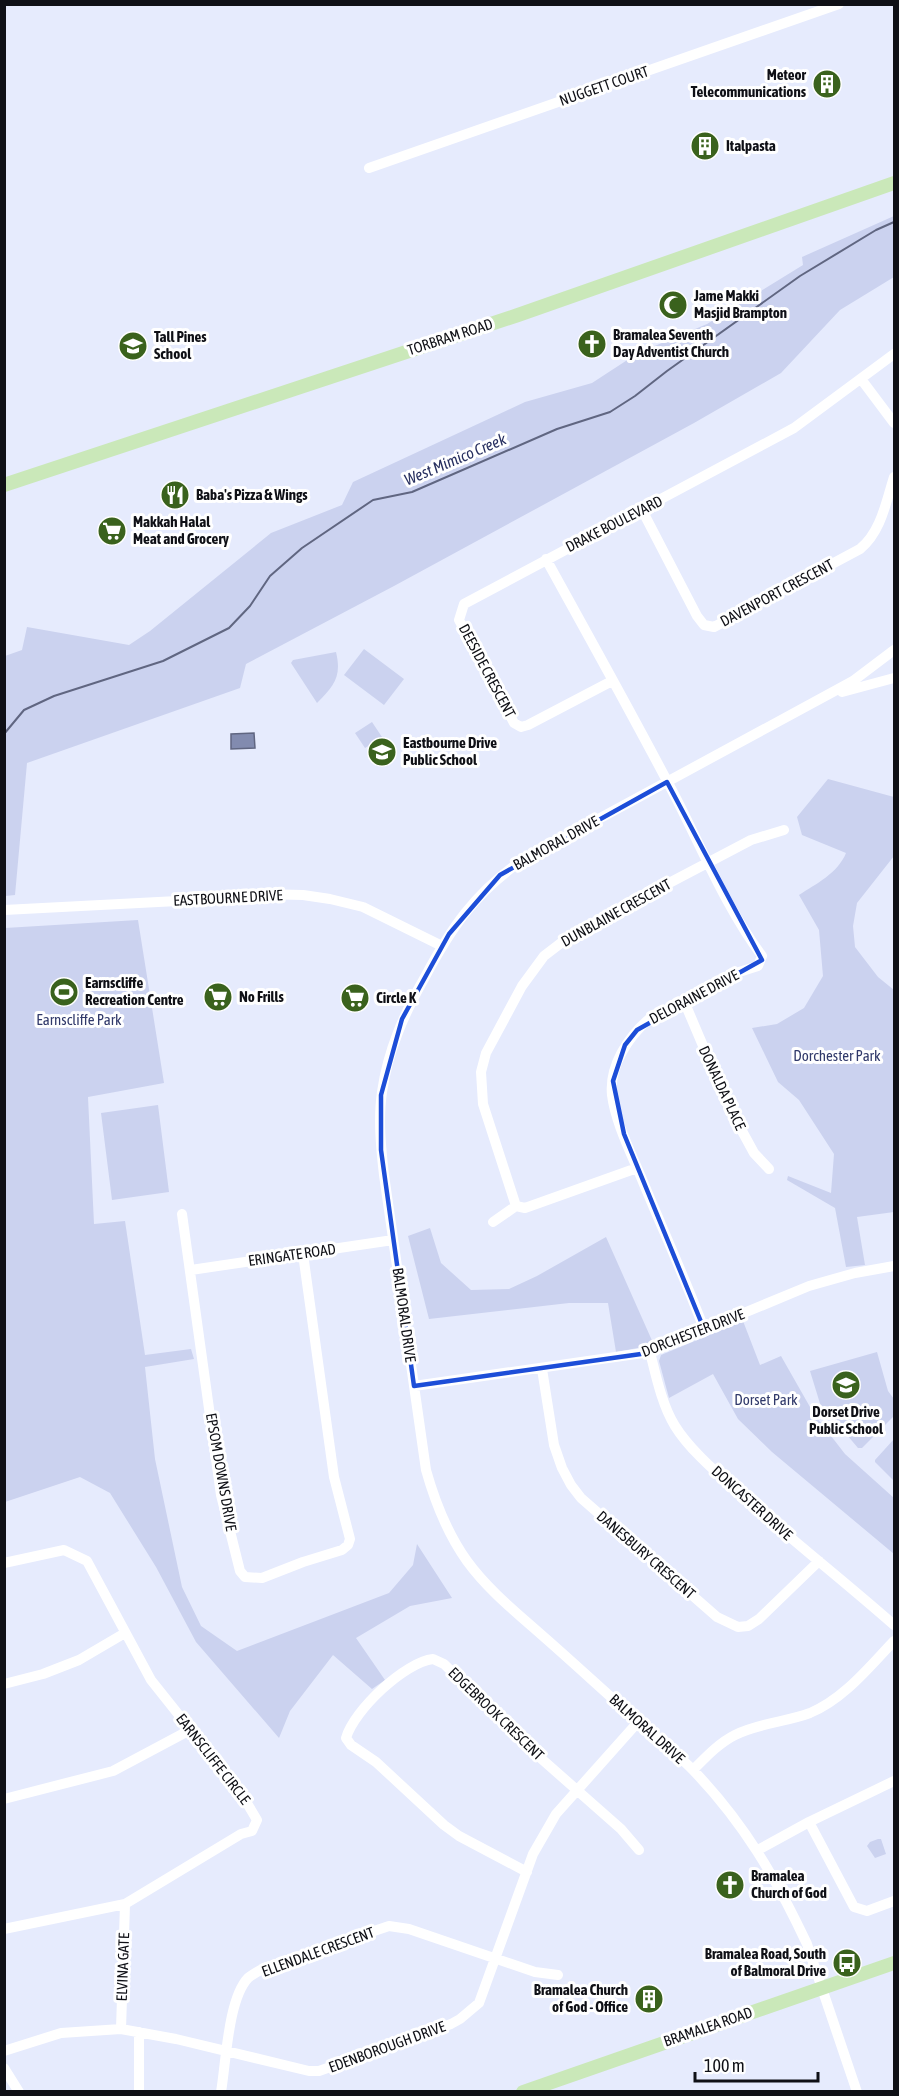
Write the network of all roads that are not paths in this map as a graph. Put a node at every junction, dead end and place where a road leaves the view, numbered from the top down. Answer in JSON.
{"nodes":[{"id":1,"x":839,"y":4,"type":"edge"},
{"id":2,"x":369,"y":168,"type":"dead end"},
{"id":3,"x":894,"y":183,"type":"edge"},
{"id":4,"x":894,"y":354,"type":"edge"},
{"id":5,"x":861,"y":379,"type":"junction"},
{"id":6,"x":894,"y":423,"type":"edge"},
{"id":7,"x":894,"y":477,"type":"edge"},
{"id":8,"x":4,"y":485,"type":"edge"},
{"id":9,"x":642,"y":510,"type":"junction"},
{"id":10,"x":546,"y":559,"type":"junction"},
{"id":11,"x":894,"y":650,"type":"edge"},
{"id":12,"x":894,"y":678,"type":"edge"},
{"id":13,"x":612,"y":681,"type":"junction"},
{"id":14,"x":827,"y":696,"type":"junction"},
{"id":15,"x":667,"y":782,"type":"junction"},
{"id":16,"x":784,"y":830,"type":"dead end"},
{"id":17,"x":708,"y":862,"type":"junction"},
{"id":18,"x":4,"y":910,"type":"edge"},
{"id":19,"x":442,"y":946,"type":"junction"},
{"id":20,"x":684,"y":1001,"type":"junction"},
{"id":21,"x":637,"y":1168,"type":"junction"},
{"id":22,"x":770,"y":1169,"type":"dead end"},
{"id":23,"x":516,"y":1206,"type":"junction"},
{"id":24,"x":182,"y":1214,"type":"dead end"},
{"id":25,"x":493,"y":1222,"type":"dead end"},
{"id":26,"x":393,"y":1240,"type":"junction"},
{"id":27,"x":303,"y":1254,"type":"junction"},
{"id":28,"x":894,"y":1266,"type":"edge"},
{"id":29,"x":191,"y":1270,"type":"junction"},
{"id":30,"x":704,"y":1329,"type":"junction"},
{"id":31,"x":650,"y":1352,"type":"junction"},
{"id":32,"x":542,"y":1369,"type":"junction"},
{"id":33,"x":414,"y":1386,"type":"junction"},
{"id":34,"x":819,"y":1561,"type":"junction"},
{"id":35,"x":4,"y":1563,"type":"edge"},
{"id":36,"x":894,"y":1625,"type":"edge"},
{"id":37,"x":125,"y":1633,"type":"junction"},
{"id":38,"x":894,"y":1641,"type":"edge"},
{"id":39,"x":4,"y":1684,"type":"edge"},
{"id":40,"x":638,"y":1722,"type":"junction"},
{"id":41,"x":190,"y":1730,"type":"junction"},
{"id":42,"x":693,"y":1770,"type":"junction"},
{"id":43,"x":894,"y":1781,"type":"edge"},
{"id":44,"x":577,"y":1790,"type":"junction"},
{"id":45,"x":4,"y":1799,"type":"edge"},
{"id":46,"x":809,"y":1822,"type":"junction"},
{"id":47,"x":639,"y":1850,"type":"dead end"},
{"id":48,"x":758,"y":1850,"type":"junction"},
{"id":49,"x":528,"y":1872,"type":"junction"},
{"id":50,"x":894,"y":1901,"type":"edge"},
{"id":51,"x":125,"y":1904,"type":"junction"},
{"id":52,"x":4,"y":1929,"type":"edge"},
{"id":53,"x":496,"y":1959,"type":"junction"},
{"id":54,"x":894,"y":1963,"type":"edge"},
{"id":55,"x":558,"y":1976,"type":"dead end"},
{"id":56,"x":821,"y":1989,"type":"junction"},
{"id":57,"x":121,"y":2029,"type":"junction"},
{"id":58,"x":139,"y":2031,"type":"junction"},
{"id":59,"x":4,"y":2051,"type":"edge"},
{"id":60,"x":226,"y":2051,"type":"junction"},
{"id":61,"x":4,"y":2068,"type":"edge"},
{"id":62,"x":19,"y":2091,"type":"edge"},
{"id":63,"x":139,"y":2091,"type":"edge"},
{"id":64,"x":221,"y":2091,"type":"edge"},
{"id":65,"x":523,"y":2091,"type":"edge"},
{"id":66,"x":857,"y":2091,"type":"edge"}],
"edges":[{"from":1,"to":2,"type":"street","name":"NUGGETT COURT"},
{"from":3,"to":8,"type":"main road","name":"TORBRAM ROAD"},
{"from":4,"to":5,"type":"street","name":"DRAKE BOULEVARD"},
{"from":5,"to":6,"type":"street"},
{"from":5,"to":9,"type":"street","name":"DRAKE BOULEVARD"},
{"from":7,"to":9,"type":"street","name":"DAVENPORT CRESCENT"},
{"from":9,"to":10,"type":"street","name":"DRAKE BOULEVARD"},
{"from":10,"to":13,"type":"street"},
{"from":10,"to":13,"type":"street","name":"DEESIDE CRESCENT"},
{"from":11,"to":14,"type":"street","name":"BALMORAL DRIVE"},
{"from":12,"to":14,"type":"street"},
{"from":13,"to":15,"type":"street"},
{"from":14,"to":15,"type":"street","name":"BALMORAL DRIVE"},
{"from":15,"to":17,"type":"street","name":"DELORAINE DRIVE"},
{"from":15,"to":19,"type":"street","name":"BALMORAL DRIVE"},
{"from":16,"to":17,"type":"street","name":"DUNBLAINE CRESCENT"},
{"from":17,"to":20,"type":"street","name":"DELORAINE DRIVE"},
{"from":17,"to":23,"type":"street","name":"DUNBLAINE CRESCENT"},
{"from":18,"to":19,"type":"street","name":"EASTBOURNE DRIVE"},
{"from":19,"to":26,"type":"street","name":"BALMORAL DRIVE"},
{"from":20,"to":21,"type":"street","name":"DELORAINE DRIVE"},
{"from":20,"to":22,"type":"street","name":"DONALDA PLACE"},
{"from":21,"to":23,"type":"street"},
{"from":21,"to":30,"type":"street","name":"DELORAINE DRIVE"},
{"from":23,"to":25,"type":"street"},
{"from":24,"to":29,"type":"street","name":"EPSOM DOWNS DRIVE"},
{"from":26,"to":27,"type":"street","name":"ERINGATE ROAD"},
{"from":26,"to":33,"type":"street","name":"BALMORAL DRIVE"},
{"from":27,"to":29,"type":"street","name":"ERINGATE ROAD"},
{"from":27,"to":29,"type":"street","name":"EPSOM DOWNS DRIVE"},
{"from":28,"to":30,"type":"street","name":"DORCHESTER DRIVE"},
{"from":30,"to":31,"type":"street","name":"DORCHESTER DRIVE"},
{"from":31,"to":32,"type":"street","name":"DORCHESTER DRIVE"},
{"from":31,"to":34,"type":"street","name":"DONCASTER DRIVE"},
{"from":32,"to":33,"type":"street","name":"DORCHESTER DRIVE"},
{"from":32,"to":34,"type":"street","name":"DANESBURY CRESCENT"},
{"from":33,"to":40,"type":"street","name":"BALMORAL DRIVE"},
{"from":34,"to":36,"type":"street","name":"DONCASTER DRIVE"},
{"from":35,"to":37,"type":"street","name":"EARNSCLIFFE CIRCLE"},
{"from":37,"to":39,"type":"street"},
{"from":37,"to":41,"type":"street","name":"EARNSCLIFFE CIRCLE"},
{"from":38,"to":42,"type":"street"},
{"from":40,"to":42,"type":"street","name":"BALMORAL DRIVE"},
{"from":40,"to":44,"type":"street","name":"EDENBOROUGH DRIVE"},
{"from":41,"to":45,"type":"street"},
{"from":41,"to":51,"type":"street","name":"EARNSCLIFFE CIRCLE"},
{"from":42,"to":48,"type":"street","name":"BALMORAL DRIVE"},
{"from":43,"to":46,"type":"street"},
{"from":44,"to":47,"type":"street"},
{"from":44,"to":49,"type":"street","name":"EDENBOROUGH DRIVE"},
{"from":44,"to":49,"type":"street","name":"EDGEBROOK CRESCENT"},
{"from":46,"to":48,"type":"street"},
{"from":46,"to":50,"type":"street"},
{"from":48,"to":56,"type":"street","name":"BALMORAL DRIVE"},
{"from":49,"to":53,"type":"street","name":"EDENBOROUGH DRIVE"},
{"from":51,"to":52,"type":"street","name":"EARNSCLIFFE CIRCLE"},
{"from":51,"to":57,"type":"street","name":"ELVINA GATE"},
{"from":53,"to":55,"type":"street","name":"ELLENDALE CRESCENT"},
{"from":53,"to":60,"type":"street","name":"EDENBOROUGH DRIVE"},
{"from":53,"to":60,"type":"street","name":"ELLENDALE CRESCENT"},
{"from":54,"to":56,"type":"main road","name":"BRAMALEA ROAD"},
{"from":56,"to":65,"type":"main road","name":"BRAMALEA ROAD"},
{"from":56,"to":66,"type":"street","name":"BALMORAL DRIVE"},
{"from":57,"to":58,"type":"street","name":"EDENBOROUGH DRIVE"},
{"from":57,"to":59,"type":"street","name":"EDENBOROUGH DRIVE"},
{"from":58,"to":60,"type":"street","name":"EDENBOROUGH DRIVE"},
{"from":58,"to":63,"type":"street"},
{"from":60,"to":64,"type":"street","name":"ELLENDALE CRESCENT"},
{"from":61,"to":62,"type":"street"}]}
